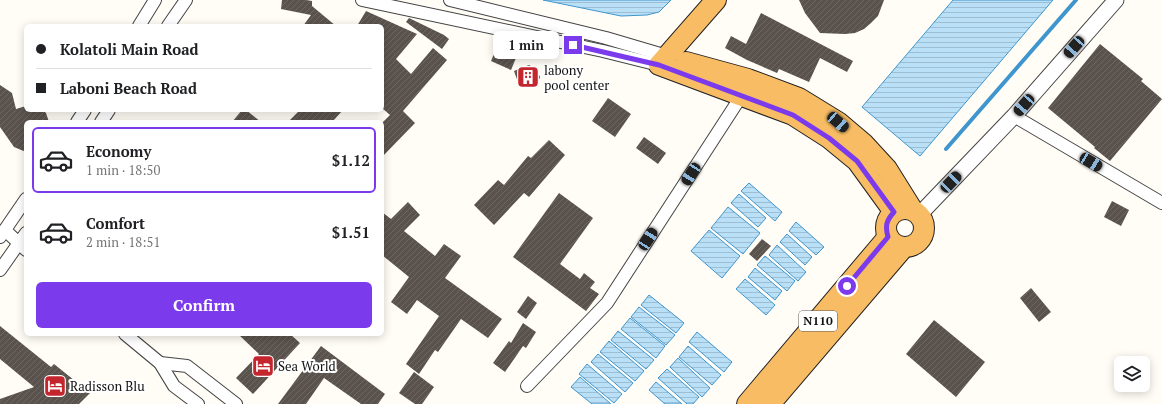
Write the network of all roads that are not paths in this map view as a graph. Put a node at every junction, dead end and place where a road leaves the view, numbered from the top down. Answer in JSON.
{"nodes":[{"id":1,"x":155,"y":0,"type":"edge"},
{"id":2,"x":186,"y":0,"type":"edge"},
{"id":3,"x":362,"y":0,"type":"edge"},
{"id":4,"x":450,"y":0,"type":"edge"},
{"id":5,"x":716,"y":0,"type":"edge"},
{"id":6,"x":1116,"y":0,"type":"edge"},
{"id":7,"x":140,"y":24,"type":"edge"},
{"id":8,"x":169,"y":24,"type":"edge"},
{"id":9,"x":663,"y":61,"type":"junction"},
{"id":10,"x":742,"y":95,"type":"junction"},
{"id":11,"x":1014,"y":116,"type":"junction"},
{"id":12,"x":24,"y":202,"type":"edge"},
{"id":13,"x":1162,"y":203,"type":"edge"},
{"id":14,"x":908,"y":212,"type":"junction"},
{"id":15,"x":2,"y":234,"type":"edge"},
{"id":16,"x":896,"y":242,"type":"junction"},
{"id":17,"x":22,"y":247,"type":"edge"},
{"id":18,"x":0,"y":270,"type":"edge"},
{"id":19,"x":127,"y":336,"type":"edge"},
{"id":20,"x":160,"y":364,"type":"junction"},
{"id":21,"x":527,"y":386,"type":"dead end"},
{"id":22,"x":771,"y":394,"type":"edge"},
{"id":23,"x":198,"y":404,"type":"edge"},
{"id":24,"x":236,"y":404,"type":"edge"},
{"id":25,"x":747,"y":404,"type":"edge"}],
"edges":[{"from":1,"to":7,"type":"street"},
{"from":2,"to":8,"type":"street"},
{"from":3,"to":9,"type":"street"},
{"from":4,"to":9,"type":"street"},
{"from":5,"to":9,"type":"highway"},
{"from":6,"to":11,"type":"street"},
{"from":9,"to":10,"type":"highway"},
{"from":9,"to":14,"type":"highway"},
{"from":10,"to":14,"type":"highway"},
{"from":10,"to":21,"type":"street"},
{"from":11,"to":13,"type":"street"},
{"from":11,"to":14,"type":"street"},
{"from":12,"to":15,"type":"street"},
{"from":14,"to":16,"type":"highway"},
{"from":14,"to":16,"type":"highway"},
{"from":15,"to":17,"type":"street"},
{"from":16,"to":22,"type":"highway","number":"N110"},
{"from":17,"to":18,"type":"street"},
{"from":19,"to":20,"type":"street"},
{"from":20,"to":23,"type":"street"},
{"from":20,"to":24,"type":"street"},
{"from":22,"to":25,"type":"highway","number":"N110"}]}
